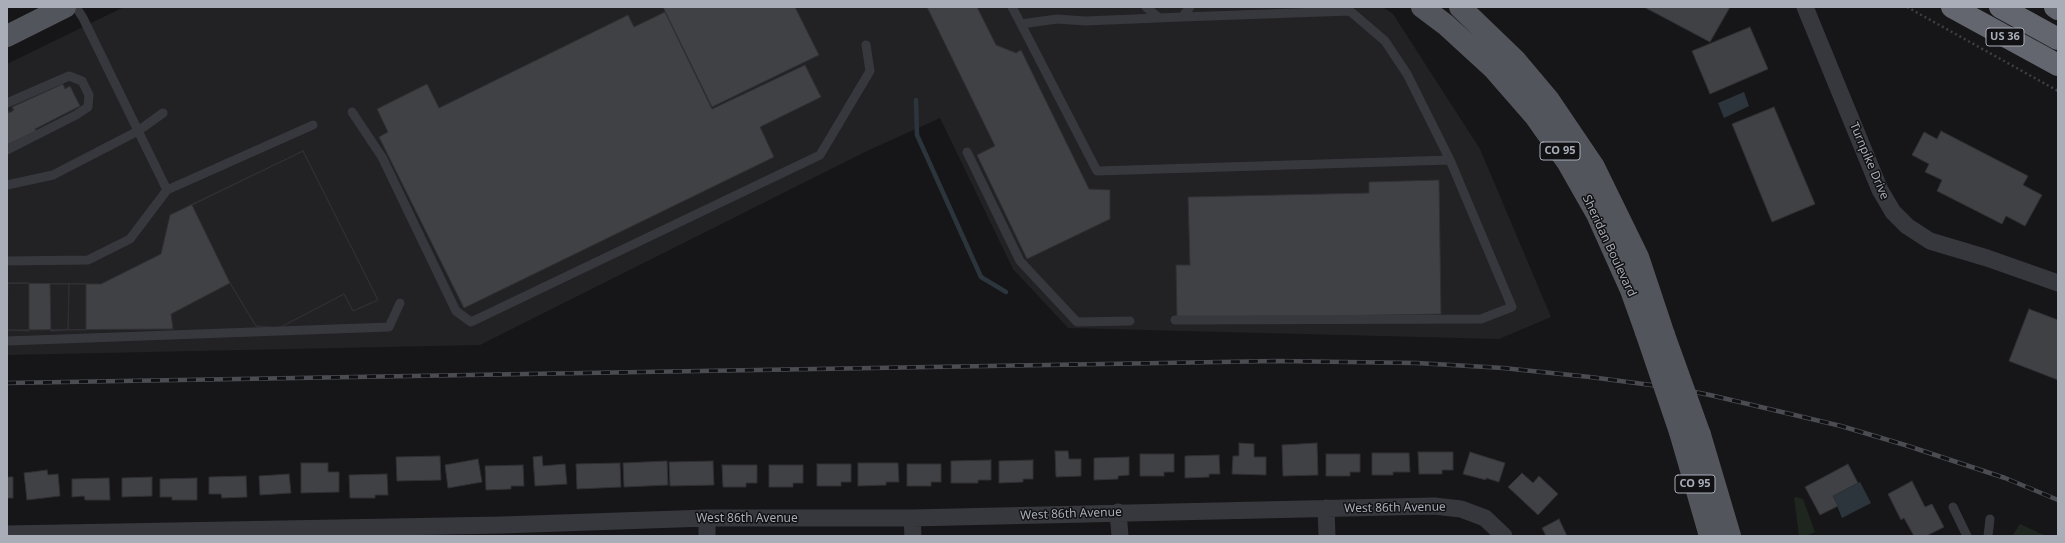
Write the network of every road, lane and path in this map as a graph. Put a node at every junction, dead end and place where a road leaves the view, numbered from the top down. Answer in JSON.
{"nodes":[{"id":1,"x":65,"y":7,"type":"edge"},
{"id":2,"x":76,"y":7,"type":"edge"},
{"id":3,"x":1012,"y":7,"type":"edge"},
{"id":4,"x":1146,"y":7,"type":"edge"},
{"id":5,"x":1190,"y":7,"type":"edge"},
{"id":6,"x":1422,"y":7,"type":"edge"},
{"id":7,"x":1460,"y":7,"type":"edge"},
{"id":8,"x":1805,"y":7,"type":"edge"},
{"id":9,"x":1907,"y":7,"type":"edge"},
{"id":10,"x":1952,"y":7,"type":"edge"},
{"id":11,"x":2000,"y":7,"type":"edge"},
{"id":12,"x":2055,"y":7,"type":"edge"},
{"id":13,"x":1348,"y":9,"type":"edge"},
{"id":14,"x":2058,"y":9,"type":"edge"},
{"id":15,"x":1244,"y":11,"type":"edge"},
{"id":16,"x":1182,"y":17,"type":"junction"},
{"id":17,"x":1158,"y":18,"type":"junction"},
{"id":18,"x":1021,"y":24,"type":"junction"},
{"id":19,"x":7,"y":36,"type":"edge"},
{"id":20,"x":2058,"y":39,"type":"edge"},
{"id":21,"x":866,"y":45,"type":"dead end"},
{"id":22,"x":2058,"y":65,"type":"edge"},
{"id":23,"x":2058,"y":91,"type":"edge"},
{"id":24,"x":7,"y":104,"type":"edge"},
{"id":25,"x":352,"y":112,"type":"dead end"},
{"id":26,"x":163,"y":113,"type":"dead end"},
{"id":27,"x":313,"y":125,"type":"dead end"},
{"id":28,"x":138,"y":131,"type":"junction"},
{"id":29,"x":7,"y":150,"type":"edge"},
{"id":30,"x":966,"y":152,"type":"dead end"},
{"id":31,"x":1450,"y":160,"type":"junction"},
{"id":32,"x":7,"y":185,"type":"edge"},
{"id":33,"x":167,"y":190,"type":"junction"},
{"id":34,"x":7,"y":261,"type":"edge"},
{"id":35,"x":2058,"y":283,"type":"edge"},
{"id":36,"x":400,"y":303,"type":"dead end"},
{"id":37,"x":1175,"y":320,"type":"dead end"},
{"id":38,"x":1130,"y":321,"type":"dead end"},
{"id":39,"x":1655,"y":334,"type":"junction"},
{"id":40,"x":7,"y":341,"type":"edge"},
{"id":41,"x":1690,"y":434,"type":"junction"},
{"id":42,"x":1953,"y":507,"type":"dead end"},
{"id":43,"x":1326,"y":508,"type":"junction"},
{"id":44,"x":1118,"y":512,"type":"junction"},
{"id":45,"x":707,"y":518,"type":"junction"},
{"id":46,"x":912,"y":518,"type":"junction"},
{"id":47,"x":1990,"y":519,"type":"dead end"},
{"id":48,"x":502,"y":530,"type":"edge"},
{"id":49,"x":299,"y":532,"type":"edge"},
{"id":50,"x":7,"y":534,"type":"edge"},
{"id":51,"x":86,"y":534,"type":"edge"},
{"id":52,"x":707,"y":536,"type":"edge"},
{"id":53,"x":913,"y":536,"type":"edge"},
{"id":54,"x":1120,"y":536,"type":"edge"},
{"id":55,"x":1327,"y":536,"type":"edge"},
{"id":56,"x":1504,"y":536,"type":"edge"},
{"id":57,"x":1710,"y":536,"type":"edge"},
{"id":58,"x":1730,"y":536,"type":"edge"},
{"id":59,"x":1966,"y":536,"type":"edge"},
{"id":60,"x":1988,"y":536,"type":"edge"}],
"edges":[{"from":1,"to":19,"type":"main road"},
{"from":2,"to":28,"type":"lane"},
{"from":3,"to":18,"type":"lane"},
{"from":4,"to":17,"type":"lane"},
{"from":5,"to":16,"type":"lane"},
{"from":6,"to":39,"type":"main road","name":"Sheridan Boulevard","number":"CO 95"},
{"from":7,"to":39,"type":"main road","name":"Sheridan Boulevard","number":"CO 95"},
{"from":8,"to":35,"type":"street","name":"Turnpike Drive"},
{"from":9,"to":23,"type":"path"},
{"from":10,"to":22,"type":"highway","number":"US 36"},
{"from":11,"to":20,"type":"highway"},
{"from":12,"to":14,"type":"highway"},
{"from":13,"to":15,"type":"lane"},
{"from":13,"to":31,"type":"lane"},
{"from":15,"to":16,"type":"lane"},
{"from":16,"to":17,"type":"lane"},
{"from":17,"to":18,"type":"lane"},
{"from":18,"to":31,"type":"lane"},
{"from":21,"to":25,"type":"lane"},
{"from":24,"to":29,"type":"lane"},
{"from":26,"to":28,"type":"lane"},
{"from":27,"to":33,"type":"lane"},
{"from":28,"to":32,"type":"lane"},
{"from":28,"to":33,"type":"lane"},
{"from":30,"to":38,"type":"lane"},
{"from":31,"to":37,"type":"lane"},
{"from":33,"to":34,"type":"lane"},
{"from":36,"to":40,"type":"lane"},
{"from":39,"to":41,"type":"main road","name":"Sheridan Boulevard","number":"CO 95","bridge":true},
{"from":41,"to":57,"type":"main road","name":"Sheridan Boulevard","number":"CO 95"},
{"from":41,"to":58,"type":"main road","name":"Sheridan Boulevard","number":"CO 95"},
{"from":42,"to":59,"type":"lane"},
{"from":43,"to":44,"type":"street","name":"West 86th Avenue"},
{"from":43,"to":55,"type":"street"},
{"from":43,"to":56,"type":"street","name":"West 86th Avenue"},
{"from":44,"to":46,"type":"street","name":"West 86th Avenue"},
{"from":44,"to":54,"type":"street"},
{"from":45,"to":46,"type":"street","name":"West 86th Avenue"},
{"from":45,"to":48,"type":"street","name":"West 86th Avenue"},
{"from":45,"to":52,"type":"street"},
{"from":46,"to":53,"type":"street"},
{"from":47,"to":60,"type":"lane"},
{"from":48,"to":49,"type":"street","name":"West 86th Avenue"},
{"from":49,"to":51,"type":"street","name":"West 86th Avenue"},
{"from":50,"to":51,"type":"street","name":"West 86th Avenue"}]}
